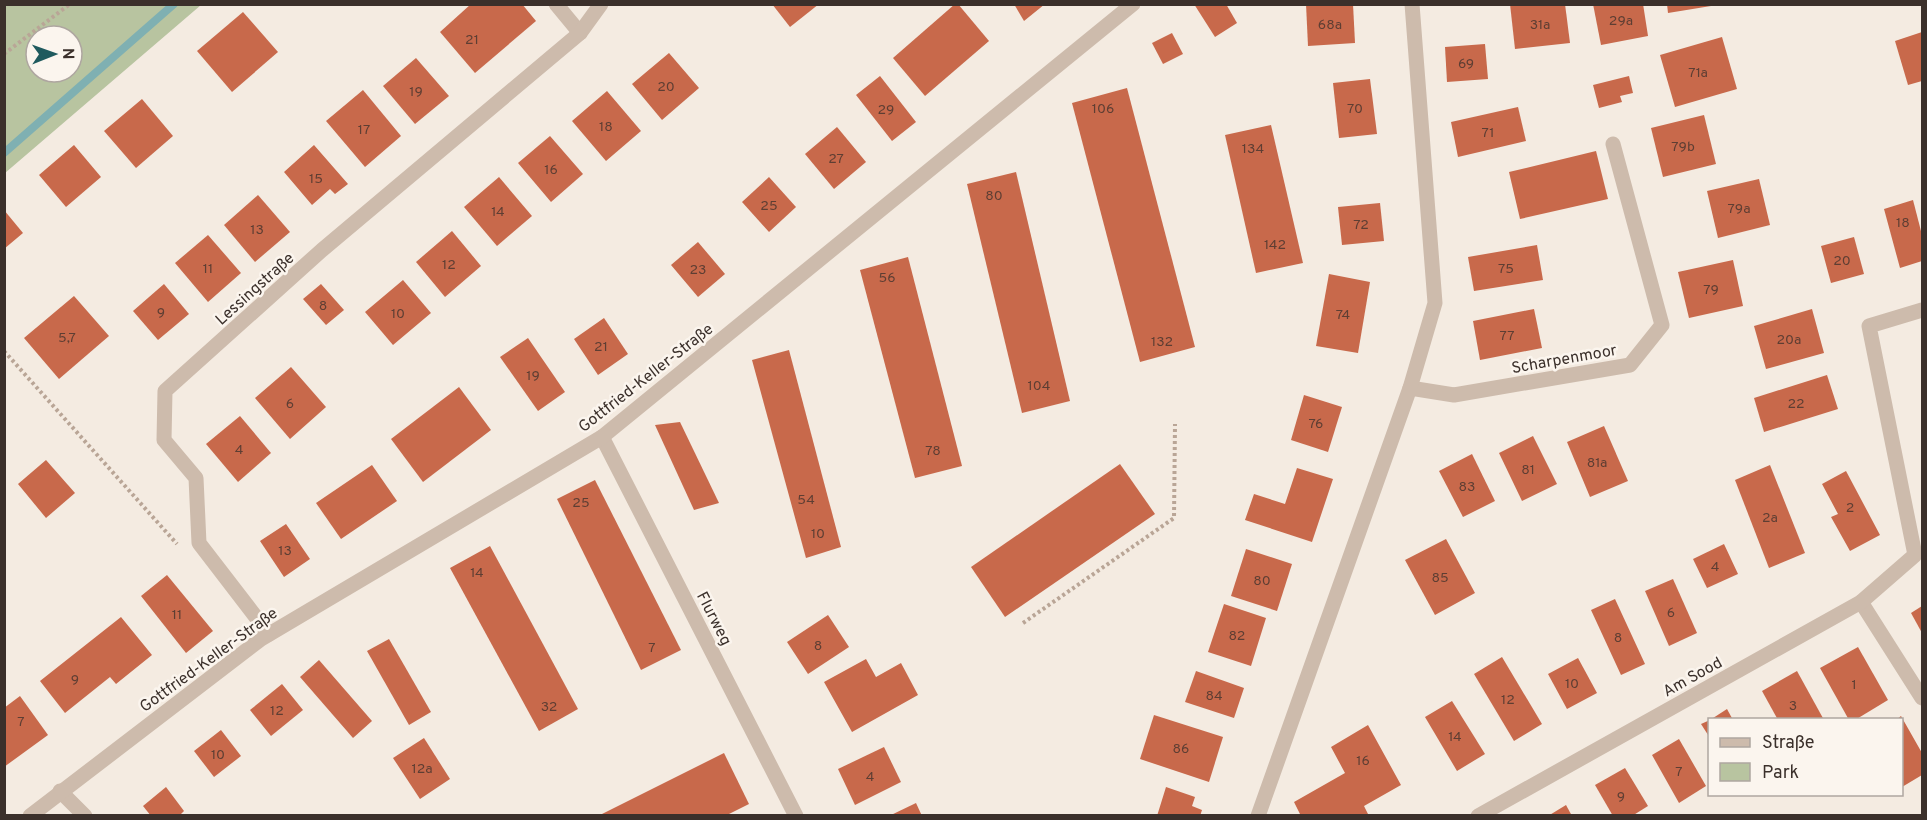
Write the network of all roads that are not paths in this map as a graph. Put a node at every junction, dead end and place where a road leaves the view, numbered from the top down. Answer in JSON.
{"nodes":[{"id":1,"x":556,"y":4,"type":"edge"},
{"id":2,"x":601,"y":4,"type":"edge"},
{"id":3,"x":1132,"y":4,"type":"edge"},
{"id":4,"x":1412,"y":4,"type":"edge"},
{"id":5,"x":1117,"y":10,"type":"edge"},
{"id":6,"x":580,"y":33,"type":"junction"},
{"id":7,"x":1613,"y":144,"type":"dead end"},
{"id":8,"x":1923,"y":310,"type":"edge"},
{"id":9,"x":1410,"y":388,"type":"junction"},
{"id":10,"x":602,"y":437,"type":"junction"},
{"id":11,"x":1861,"y":602,"type":"junction"},
{"id":12,"x":269,"y":634,"type":"junction"},
{"id":13,"x":1923,"y":698,"type":"edge"},
{"id":14,"x":60,"y":791,"type":"junction"},
{"id":15,"x":30,"y":816,"type":"edge"},
{"id":16,"x":85,"y":816,"type":"edge"},
{"id":17,"x":796,"y":816,"type":"edge"},
{"id":18,"x":1258,"y":816,"type":"edge"},
{"id":19,"x":1478,"y":816,"type":"edge"}],
"edges":[{"from":1,"to":6,"type":"street"},
{"from":2,"to":6,"type":"street","name":"Lessingstraße"},
{"from":3,"to":5,"type":"street","name":"Gottfried-Keller-Straße"},
{"from":4,"to":9,"type":"street"},
{"from":5,"to":10,"type":"street","name":"Gottfried-Keller-Straße"},
{"from":6,"to":12,"type":"street","name":"Lessingstraße"},
{"from":7,"to":9,"type":"street","name":"Scharpenmoor"},
{"from":8,"to":11,"type":"street","name":"Am Sood"},
{"from":9,"to":18,"type":"street"},
{"from":10,"to":12,"type":"street","name":"Gottfried-Keller-Straße"},
{"from":10,"to":17,"type":"street","name":"Flurweg"},
{"from":11,"to":13,"type":"street"},
{"from":11,"to":19,"type":"street","name":"Am Sood"},
{"from":12,"to":14,"type":"street","name":"Gottfried-Keller-Straße"},
{"from":14,"to":15,"type":"street","name":"Gottfried-Keller-Straße"},
{"from":14,"to":16,"type":"street"}]}
